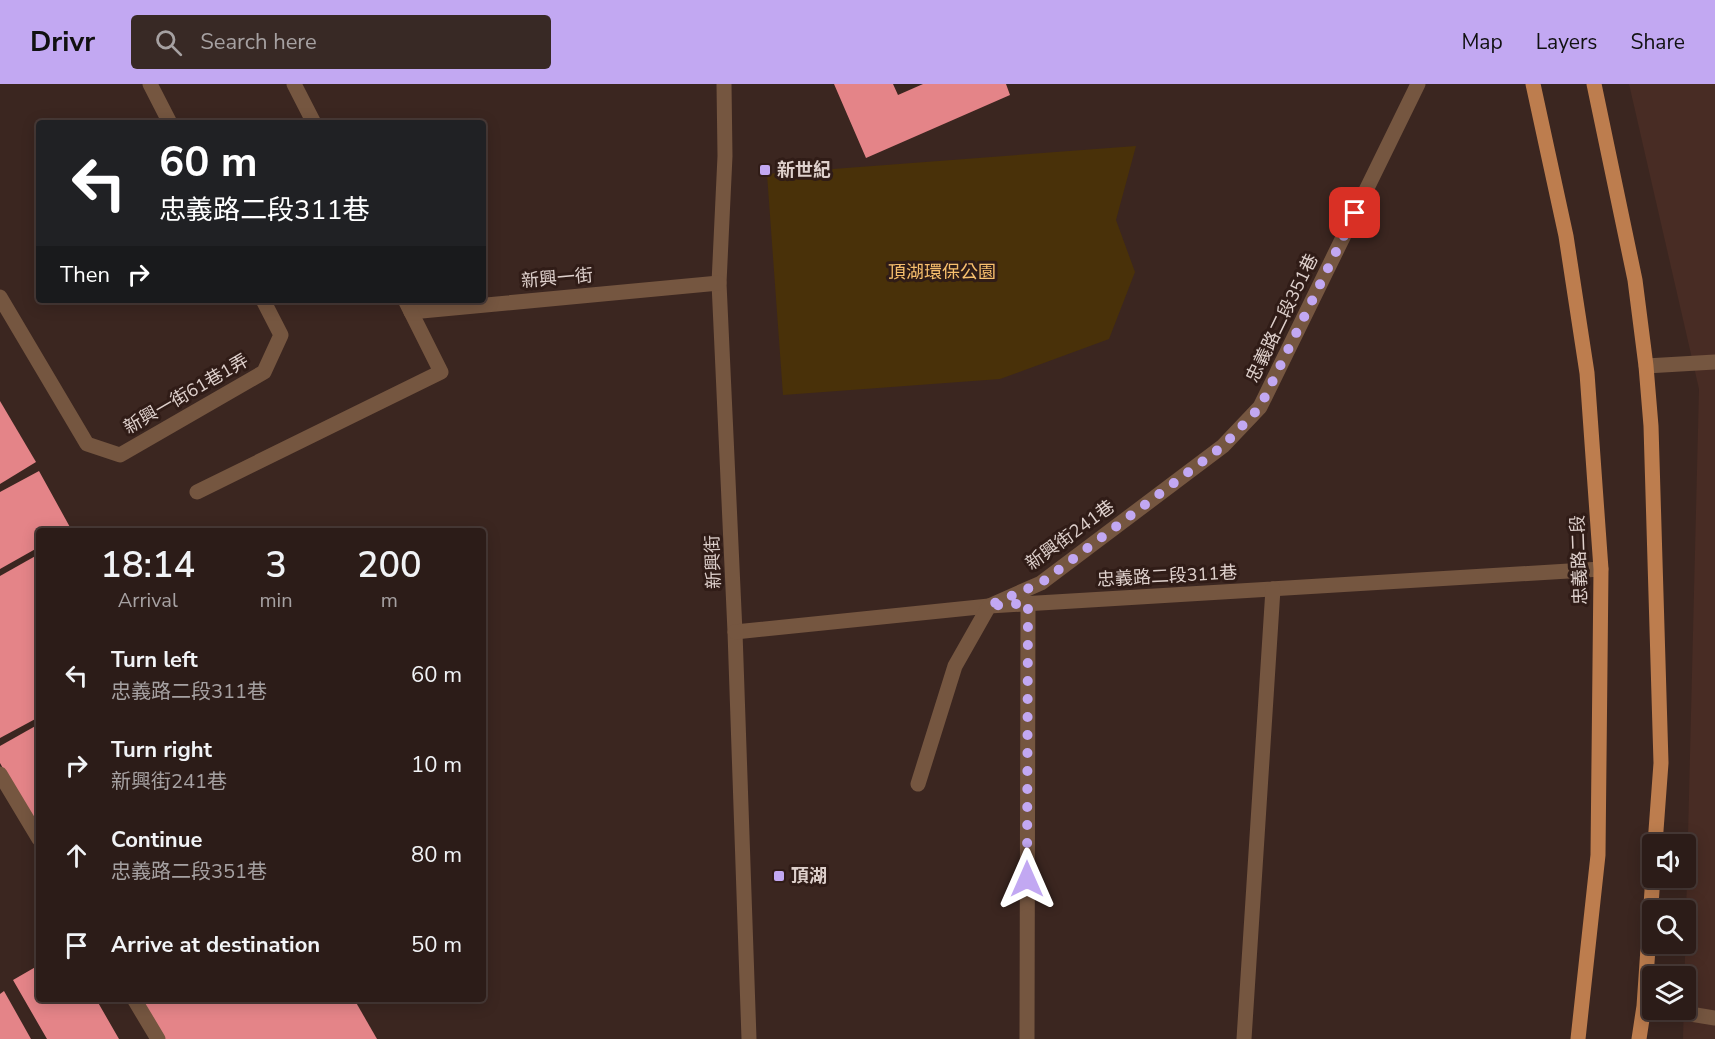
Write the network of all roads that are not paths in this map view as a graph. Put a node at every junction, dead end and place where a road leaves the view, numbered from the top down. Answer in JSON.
{"nodes":[{"id":1,"x":150,"y":84,"type":"edge"},
{"id":2,"x":294,"y":84,"type":"edge"},
{"id":3,"x":724,"y":84,"type":"edge"},
{"id":4,"x":1418,"y":84,"type":"edge"},
{"id":5,"x":1533,"y":84,"type":"edge"},
{"id":6,"x":1594,"y":84,"type":"edge"},
{"id":7,"x":169,"y":120,"type":"edge"},
{"id":8,"x":312,"y":120,"type":"edge"},
{"id":9,"x":719,"y":283,"type":"junction"},
{"id":10,"x":0,"y":297,"type":"edge"},
{"id":11,"x":486,"y":300,"type":"edge"},
{"id":12,"x":265,"y":303,"type":"edge"},
{"id":13,"x":449,"y":303,"type":"edge"},
{"id":14,"x":408,"y":306,"type":"edge"},
{"id":15,"x":1715,"y":362,"type":"edge"},
{"id":16,"x":1646,"y":366,"type":"junction"},
{"id":17,"x":1260,"y":407,"type":"joint"},
{"id":18,"x":197,"y":492,"type":"dead end"},
{"id":19,"x":1601,"y":569,"type":"junction"},
{"id":20,"x":1273,"y":589,"type":"junction"},
{"id":21,"x":1028,"y":603,"type":"junction"},
{"id":22,"x":988,"y":606,"type":"junction"},
{"id":23,"x":735,"y":632,"type":"junction"},
{"id":24,"x":0,"y":774,"type":"edge"},
{"id":25,"x":918,"y":784,"type":"dead end"},
{"id":26,"x":36,"y":834,"type":"edge"},
{"id":27,"x":1656,"y":834,"type":"edge"},
{"id":28,"x":1653,"y":888,"type":"edge"},
{"id":29,"x":1650,"y":966,"type":"edge"},
{"id":30,"x":136,"y":1002,"type":"edge"},
{"id":31,"x":1696,"y":1015,"type":"edge"},
{"id":32,"x":1715,"y":1018,"type":"edge"},
{"id":33,"x":1644,"y":1020,"type":"edge"},
{"id":34,"x":158,"y":1039,"type":"edge"},
{"id":35,"x":749,"y":1039,"type":"edge"},
{"id":36,"x":1027,"y":1039,"type":"edge"},
{"id":37,"x":1244,"y":1039,"type":"edge"},
{"id":38,"x":1578,"y":1039,"type":"edge"},
{"id":39,"x":1639,"y":1039,"type":"edge"}],
"edges":[{"from":1,"to":7,"type":"street"},
{"from":2,"to":8,"type":"street"},
{"from":3,"to":9,"type":"street","name":"新興街"},
{"from":4,"to":17,"type":"street","name":"忠義路二段351巷"},
{"from":5,"to":19,"type":"main road","name":"忠義路二段"},
{"from":6,"to":16,"type":"main road"},
{"from":9,"to":11,"type":"street","name":"新興一街"},
{"from":9,"to":23,"type":"street","name":"新興街"},
{"from":10,"to":12,"type":"street","name":"新興一街61巷1弄"},
{"from":13,"to":14,"type":"street","name":"新興一街"},
{"from":14,"to":18,"type":"street"},
{"from":15,"to":16,"type":"street"},
{"from":16,"to":27,"type":"main road"},
{"from":17,"to":22,"type":"street","name":"新興街241巷"},
{"from":19,"to":20,"type":"street","name":"忠義路二段311巷"},
{"from":19,"to":38,"type":"main road","name":"忠義路二段"},
{"from":20,"to":21,"type":"street","name":"忠義路二段311巷"},
{"from":20,"to":37,"type":"street"},
{"from":21,"to":22,"type":"street","name":"忠義路二段311巷"},
{"from":21,"to":36,"type":"street"},
{"from":22,"to":23,"type":"street","name":"忠義路二段311巷"},
{"from":22,"to":25,"type":"street"},
{"from":23,"to":35,"type":"street","name":"新興街"},
{"from":24,"to":26,"type":"street"},
{"from":28,"to":29,"type":"main road"},
{"from":30,"to":34,"type":"street"},
{"from":31,"to":32,"type":"street"},
{"from":33,"to":39,"type":"main road"}]}
